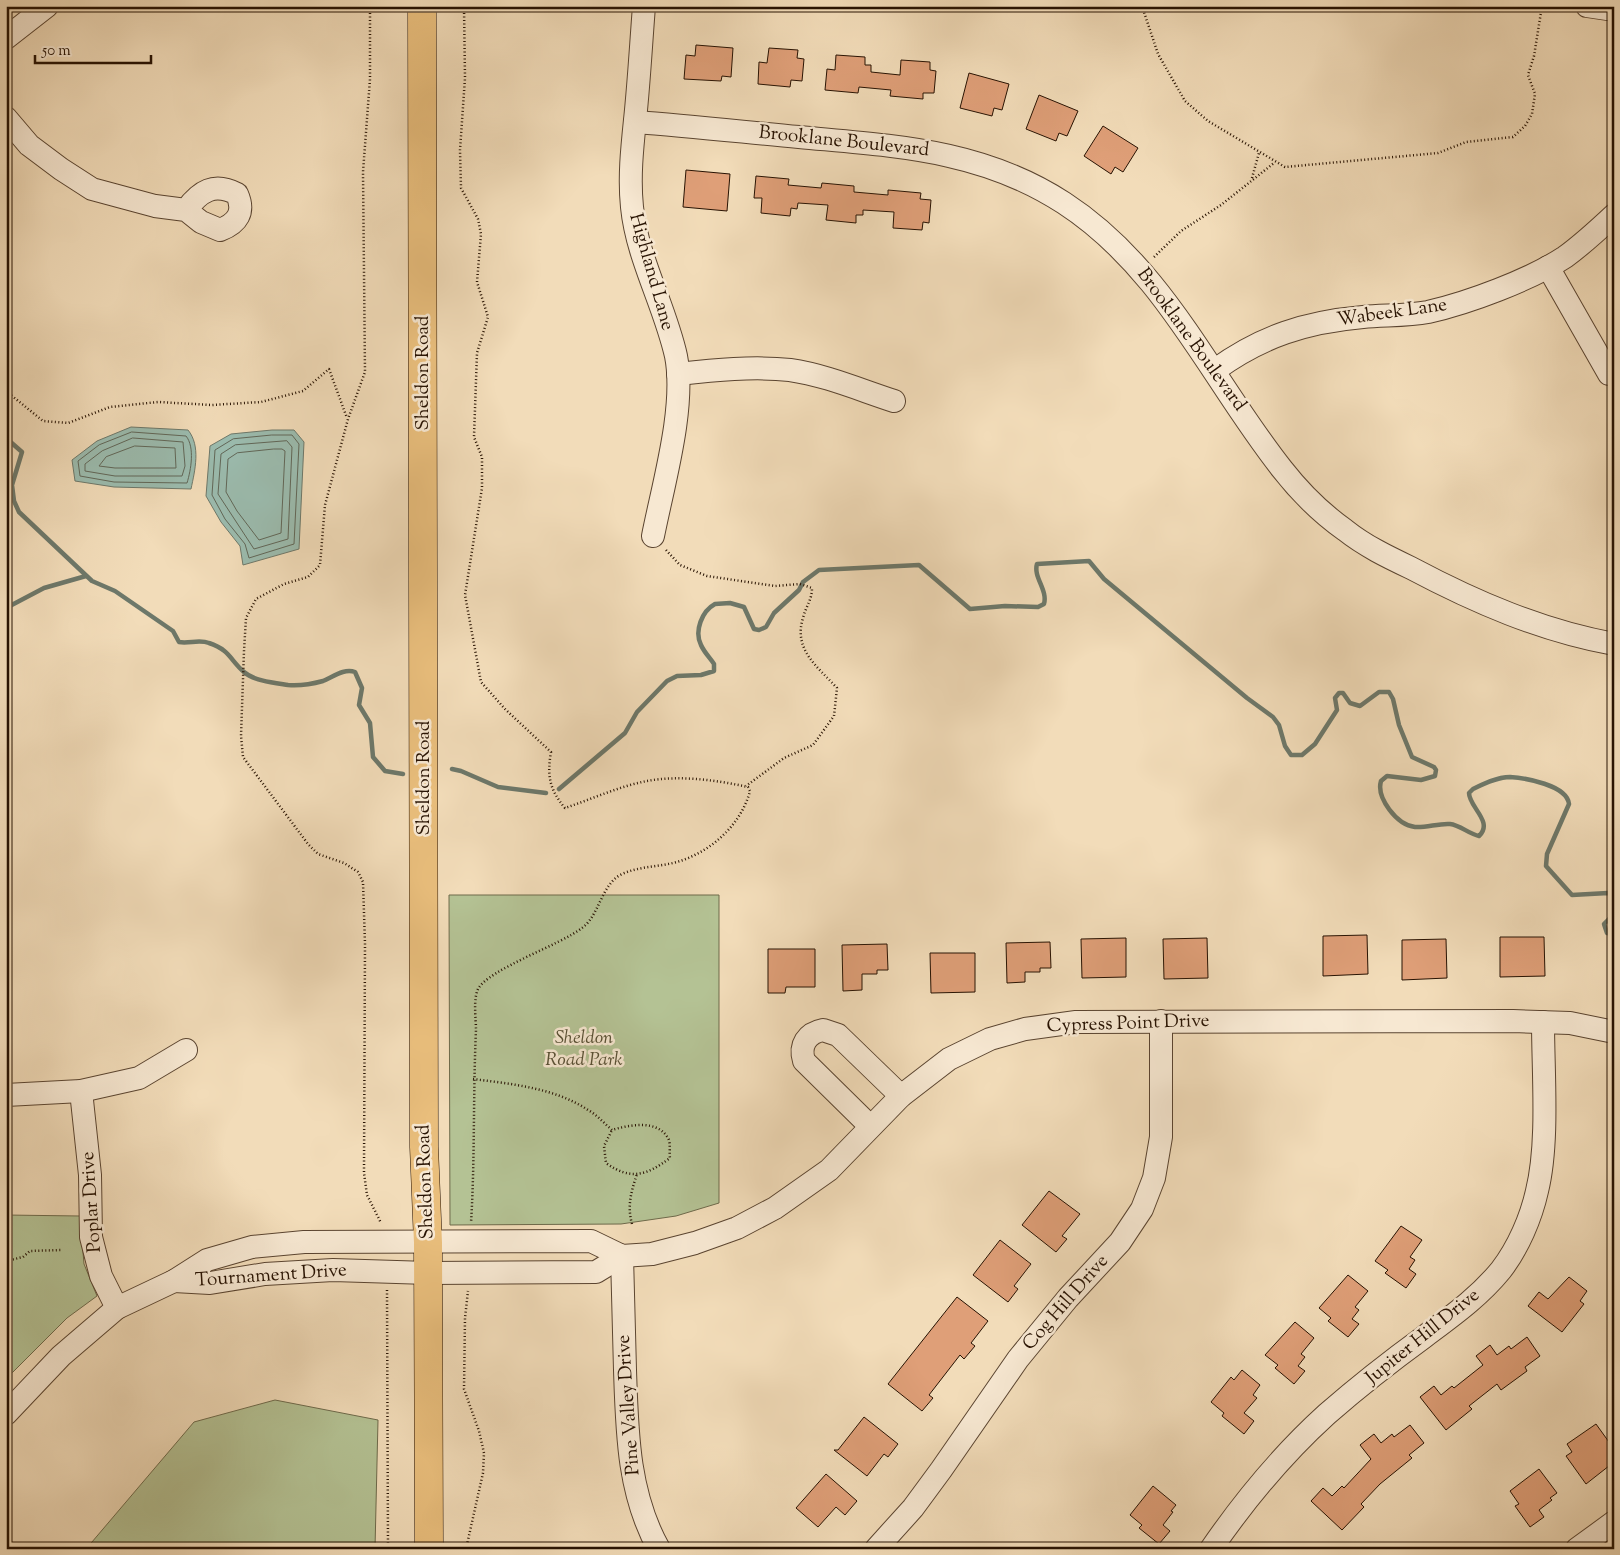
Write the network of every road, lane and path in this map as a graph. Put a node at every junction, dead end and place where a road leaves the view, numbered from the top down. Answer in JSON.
{"nodes":[{"id":1,"x":47,"y":6,"type":"edge"},
{"id":2,"x":370,"y":6,"type":"edge"},
{"id":3,"x":422,"y":6,"type":"edge"},
{"id":4,"x":464,"y":6,"type":"edge"},
{"id":5,"x":644,"y":6,"type":"edge"},
{"id":6,"x":1142,"y":6,"type":"edge"},
{"id":7,"x":1542,"y":6,"type":"edge"},
{"id":8,"x":1587,"y":6,"type":"edge"},
{"id":9,"x":1614,"y":10,"type":"edge"},
{"id":10,"x":6,"y":38,"type":"edge"},
{"id":11,"x":6,"y":118,"type":"edge"},
{"id":12,"x":635,"y":122,"type":"junction"},
{"id":13,"x":1259,"y":153,"type":"junction"},
{"id":14,"x":1274,"y":163,"type":"junction"},
{"id":15,"x":1251,"y":179,"type":"junction"},
{"id":16,"x":186,"y":210,"type":"dead end"},
{"id":17,"x":1614,"y":215,"type":"edge"},
{"id":18,"x":1548,"y":267,"type":"junction"},
{"id":19,"x":1141,"y":269,"type":"junction"},
{"id":20,"x":1215,"y":370,"type":"junction"},
{"id":21,"x":678,"y":374,"type":"junction"},
{"id":22,"x":1609,"y":374,"type":"dead end"},
{"id":23,"x":6,"y":391,"type":"edge"},
{"id":24,"x":894,"y":401,"type":"dead end"},
{"id":25,"x":348,"y":419,"type":"junction"},
{"id":26,"x":653,"y":536,"type":"joint"},
{"id":27,"x":1614,"y":644,"type":"edge"},
{"id":28,"x":746,"y":786,"type":"junction"},
{"id":29,"x":1162,"y":1022,"type":"junction"},
{"id":30,"x":1543,"y":1022,"type":"junction"},
{"id":31,"x":1614,"y":1032,"type":"edge"},
{"id":32,"x":186,"y":1050,"type":"dead end"},
{"id":33,"x":473,"y":1079,"type":"junction"},
{"id":34,"x":81,"y":1091,"type":"junction"},
{"id":35,"x":6,"y":1095,"type":"edge"},
{"id":36,"x":901,"y":1096,"type":"junction"},
{"id":37,"x":870,"y":1126,"type":"junction"},
{"id":38,"x":612,"y":1130,"type":"junction"},
{"id":39,"x":637,"y":1174,"type":"junction"},
{"id":40,"x":632,"y":1224,"type":"dead end"},
{"id":41,"x":470,"y":1242,"type":"junction"},
{"id":42,"x":385,"y":1243,"type":"junction"},
{"id":43,"x":428,"y":1243,"type":"junction"},
{"id":44,"x":61,"y":1250,"type":"dead end"},
{"id":45,"x":622,"y":1256,"type":"junction"},
{"id":46,"x":6,"y":1261,"type":"edge"},
{"id":47,"x":386,"y":1272,"type":"junction"},
{"id":48,"x":428,"y":1273,"type":"junction"},
{"id":49,"x":470,"y":1273,"type":"junction"},
{"id":50,"x":174,"y":1281,"type":"junction"},
{"id":51,"x":117,"y":1308,"type":"junction"},
{"id":52,"x":6,"y":1414,"type":"edge"},
{"id":53,"x":1614,"y":1522,"type":"edge"},
{"id":54,"x":388,"y":1549,"type":"edge"},
{"id":55,"x":429,"y":1549,"type":"edge"},
{"id":56,"x":466,"y":1549,"type":"edge"},
{"id":57,"x":659,"y":1549,"type":"edge"},
{"id":58,"x":876,"y":1549,"type":"edge"},
{"id":59,"x":1211,"y":1549,"type":"edge"},
{"id":60,"x":1577,"y":1549,"type":"edge"}],
"edges":[{"from":1,"to":10,"type":"street"},
{"from":2,"to":25,"type":"path"},
{"from":3,"to":43,"type":"main road","name":"Sheldon Road"},
{"from":4,"to":28,"type":"path"},
{"from":5,"to":12,"type":"street","name":"Highland Lane"},
{"from":6,"to":13,"type":"path"},
{"from":7,"to":14,"type":"path"},
{"from":8,"to":9,"type":"street"},
{"from":11,"to":16,"type":"street"},
{"from":12,"to":19,"type":"street","name":"Brooklane Boulevard"},
{"from":12,"to":21,"type":"street","name":"Highland Lane"},
{"from":13,"to":14,"type":"path"},
{"from":13,"to":15,"type":"path"},
{"from":14,"to":15,"type":"path"},
{"from":15,"to":19,"type":"path"},
{"from":17,"to":18,"type":"street","name":"Wabeek Lane"},
{"from":18,"to":20,"type":"street","name":"Wabeek Lane"},
{"from":18,"to":22,"type":"street"},
{"from":19,"to":20,"type":"street","name":"Brooklane Boulevard"},
{"from":20,"to":27,"type":"street","name":"Brooklane Boulevard"},
{"from":21,"to":24,"type":"street"},
{"from":21,"to":26,"type":"street","name":"Highland Lane"},
{"from":23,"to":25,"type":"path"},
{"from":25,"to":42,"type":"path"},
{"from":26,"to":28,"type":"path"},
{"from":28,"to":33,"type":"path"},
{"from":29,"to":30,"type":"street","name":"Cypress Point Drive"},
{"from":29,"to":36,"type":"street","name":"Cypress Point Drive"},
{"from":29,"to":58,"type":"street","name":"Cog Hill Drive"},
{"from":30,"to":31,"type":"street","name":"Cypress Point Drive"},
{"from":30,"to":59,"type":"street","name":"Jupiter Hill Drive"},
{"from":32,"to":34,"type":"street"},
{"from":33,"to":38,"type":"path"},
{"from":33,"to":41,"type":"path"},
{"from":34,"to":35,"type":"street"},
{"from":34,"to":51,"type":"street","name":"Poplar Drive"},
{"from":36,"to":37,"type":"street","name":"Cypress Point Drive"},
{"from":36,"to":37,"type":"street"},
{"from":37,"to":45,"type":"street","name":"Cypress Point Drive"},
{"from":38,"to":39,"type":"path"},
{"from":38,"to":39,"type":"path"},
{"from":39,"to":40,"type":"path"},
{"from":41,"to":43,"type":"street","name":"Cypress Point Drive"},
{"from":41,"to":45,"type":"street","name":"Cypress Point Drive"},
{"from":42,"to":43,"type":"street","name":"Tournament Drive"},
{"from":42,"to":50,"type":"street","name":"Tournament Drive"},
{"from":43,"to":48,"type":"main road","name":"Sheldon Road"},
{"from":44,"to":46,"type":"path"},
{"from":45,"to":49,"type":"street","name":"Cypress Point Drive"},
{"from":45,"to":57,"type":"street","name":"Pine Valley Drive"},
{"from":47,"to":48,"type":"street","name":"Tournament Drive"},
{"from":47,"to":50,"type":"street","name":"Tournament Drive"},
{"from":47,"to":54,"type":"path"},
{"from":48,"to":49,"type":"street","name":"Cypress Point Drive"},
{"from":48,"to":55,"type":"main road","name":"Sheldon Road"},
{"from":49,"to":56,"type":"path"},
{"from":50,"to":51,"type":"street","name":"Tournament Drive"},
{"from":51,"to":52,"type":"street","name":"Tournament Drive"},
{"from":53,"to":60,"type":"street"}]}
